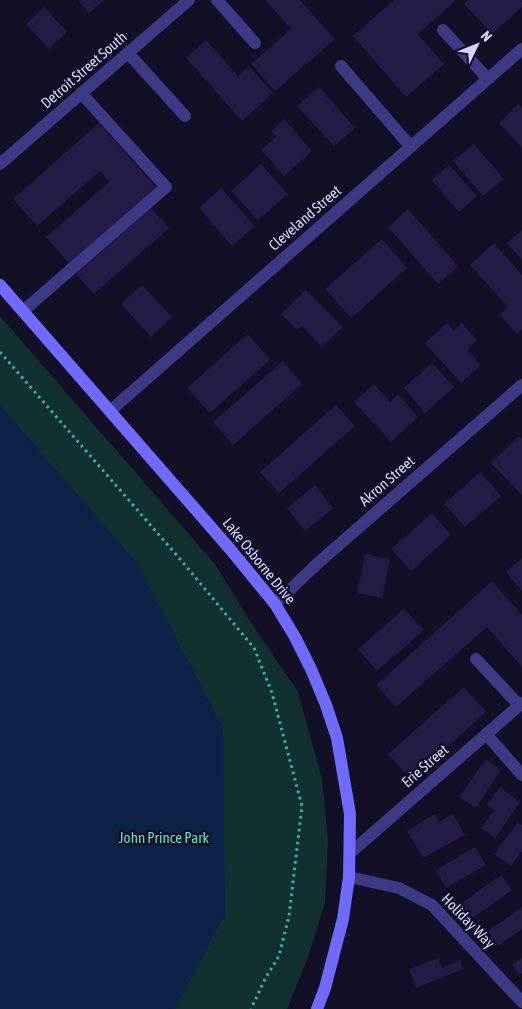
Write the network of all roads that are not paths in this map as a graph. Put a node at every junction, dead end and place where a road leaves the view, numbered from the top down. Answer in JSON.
{"nodes":[{"id":1,"x":189,"y":0,"type":"edge"},
{"id":2,"x":217,"y":0,"type":"edge"},
{"id":3,"x":443,"y":30,"type":"dead end"},
{"id":4,"x":255,"y":43,"type":"dead end"},
{"id":5,"x":522,"y":49,"type":"edge"},
{"id":6,"x":128,"y":53,"type":"junction"},
{"id":7,"x":341,"y":66,"type":"dead end"},
{"id":8,"x":488,"y":79,"type":"junction"},
{"id":9,"x":81,"y":93,"type":"junction"},
{"id":10,"x":185,"y":116,"type":"dead end"},
{"id":11,"x":411,"y":147,"type":"junction"},
{"id":12,"x":0,"y":164,"type":"edge"},
{"id":13,"x":0,"y":285,"type":"edge"},
{"id":14,"x":23,"y":311,"type":"junction"},
{"id":15,"x":522,"y":385,"type":"edge"},
{"id":16,"x":110,"y":411,"type":"junction"},
{"id":17,"x":275,"y":604,"type":"junction"},
{"id":18,"x":476,"y":659,"type":"dead end"},
{"id":19,"x":521,"y":704,"type":"edge"},
{"id":20,"x":486,"y":734,"type":"junction"},
{"id":21,"x":522,"y":775,"type":"edge"},
{"id":22,"x":350,"y":853,"type":"junction"},
{"id":23,"x":349,"y":877,"type":"junction"},
{"id":24,"x":522,"y":1002,"type":"edge"},
{"id":25,"x":317,"y":1009,"type":"edge"}],
"edges":[{"from":1,"to":6,"type":"street","name":"Detroit Street South"},
{"from":2,"to":4,"type":"street"},
{"from":3,"to":8,"type":"street"},
{"from":5,"to":8,"type":"street","name":"Cleveland Street"},
{"from":6,"to":9,"type":"street","name":"Detroit Street South"},
{"from":6,"to":10,"type":"street"},
{"from":7,"to":11,"type":"street"},
{"from":8,"to":11,"type":"street","name":"Cleveland Street"},
{"from":9,"to":12,"type":"street","name":"Detroit Street South"},
{"from":9,"to":14,"type":"street"},
{"from":11,"to":16,"type":"street","name":"Cleveland Street"},
{"from":13,"to":14,"type":"street","name":"Lake Osborne Drive"},
{"from":14,"to":16,"type":"street","name":"Lake Osborne Drive"},
{"from":15,"to":17,"type":"street","name":"Akron Street"},
{"from":16,"to":17,"type":"street","name":"Lake Osborne Drive"},
{"from":17,"to":22,"type":"street","name":"Lake Osborne Drive"},
{"from":18,"to":19,"type":"street"},
{"from":19,"to":20,"type":"street","name":"Erie Street"},
{"from":20,"to":21,"type":"street"},
{"from":20,"to":22,"type":"street","name":"Erie Street"},
{"from":22,"to":23,"type":"street","name":"Lake Osborne Drive"},
{"from":23,"to":24,"type":"street","name":"Holiday Way"},
{"from":23,"to":25,"type":"street","name":"Lake Osborne Drive"}]}
